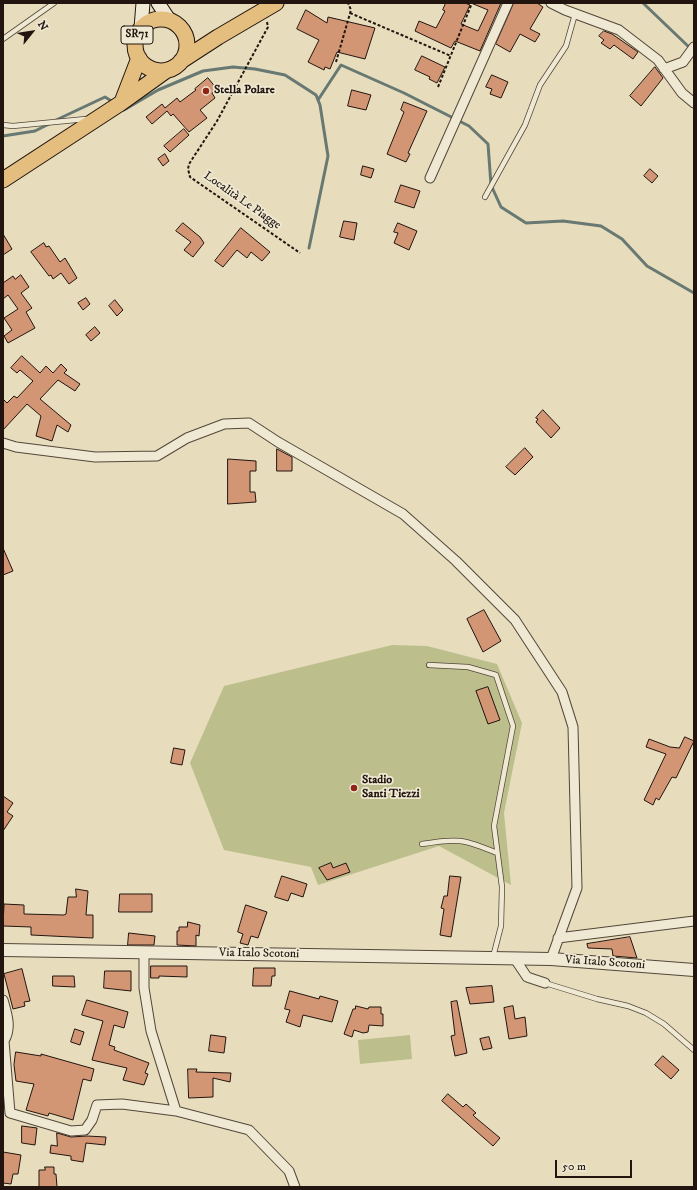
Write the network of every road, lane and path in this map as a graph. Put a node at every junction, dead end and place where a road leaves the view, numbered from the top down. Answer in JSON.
{"nodes":[{"id":1,"x":54,"y":3,"type":"edge"},
{"id":2,"x":143,"y":3,"type":"edge"},
{"id":3,"x":158,"y":3,"type":"edge"},
{"id":4,"x":276,"y":3,"type":"edge"},
{"id":5,"x":348,"y":3,"type":"edge"},
{"id":6,"x":472,"y":3,"type":"edge"},
{"id":7,"x":508,"y":3,"type":"edge"},
{"id":8,"x":551,"y":3,"type":"edge"},
{"id":9,"x":262,"y":12,"type":"junction"},
{"id":10,"x":350,"y":13,"type":"junction"},
{"id":11,"x":575,"y":14,"type":"junction"},
{"id":12,"x":170,"y":21,"type":"junction"},
{"id":13,"x":141,"y":28,"type":"junction"},
{"id":14,"x":183,"y":31,"type":"junction"},
{"id":15,"x":218,"y":37,"type":"junction"},
{"id":16,"x":3,"y":39,"type":"edge"},
{"id":17,"x":694,"y":47,"type":"edge"},
{"id":18,"x":451,"y":56,"type":"junction"},
{"id":19,"x":139,"y":58,"type":"junction"},
{"id":20,"x":181,"y":61,"type":"junction"},
{"id":21,"x":336,"y":62,"type":"dead end"},
{"id":22,"x":664,"y":69,"type":"junction"},
{"id":23,"x":167,"y":70,"type":"junction"},
{"id":24,"x":438,"y":87,"type":"dead end"},
{"id":25,"x":122,"y":103,"type":"junction"},
{"id":26,"x":694,"y":103,"type":"edge"},
{"id":27,"x":98,"y":118,"type":"junction"},
{"id":28,"x":3,"y":125,"type":"edge"},
{"id":29,"x":430,"y":178,"type":"dead end"},
{"id":30,"x":3,"y":180,"type":"edge"},
{"id":31,"x":485,"y":197,"type":"dead end"},
{"id":32,"x":300,"y":253,"type":"dead end"},
{"id":33,"x":3,"y":443,"type":"edge"},
{"id":34,"x":429,"y":665,"type":"dead end"},
{"id":35,"x":422,"y":844,"type":"dead end"},
{"id":36,"x":498,"y":853,"type":"junction"},
{"id":37,"x":694,"y":921,"type":"edge"},
{"id":38,"x":558,"y":938,"type":"junction"},
{"id":39,"x":3,"y":950,"type":"edge"},
{"id":40,"x":144,"y":952,"type":"junction"},
{"id":41,"x":493,"y":958,"type":"junction"},
{"id":42,"x":515,"y":959,"type":"junction"},
{"id":43,"x":551,"y":959,"type":"junction"},
{"id":44,"x":694,"y":970,"type":"edge"},
{"id":45,"x":546,"y":983,"type":"joint"},
{"id":46,"x":3,"y":1000,"type":"edge"},
{"id":47,"x":3,"y":1041,"type":"edge"},
{"id":48,"x":694,"y":1050,"type":"edge"},
{"id":49,"x":176,"y":1111,"type":"junction"},
{"id":50,"x":6,"y":1113,"type":"edge"},
{"id":51,"x":295,"y":1187,"type":"edge"}],
"edges":[{"from":1,"to":16,"type":"lane"},
{"from":2,"to":13,"type":"main road"},
{"from":3,"to":12,"type":"main road"},
{"from":4,"to":9,"type":"main road"},
{"from":5,"to":10,"type":"path"},
{"from":6,"to":18,"type":"path"},
{"from":7,"to":29,"type":"street"},
{"from":8,"to":11,"type":"street"},
{"from":9,"to":15,"type":"main road"},
{"from":9,"to":32,"type":"path","name":"Località Le Piagge"},
{"from":10,"to":18,"type":"path"},
{"from":10,"to":21,"type":"path"},
{"from":11,"to":22,"type":"street"},
{"from":11,"to":31,"type":"lane"},
{"from":12,"to":13,"type":"main road","number":"SR71"},
{"from":12,"to":14,"type":"main road"},
{"from":13,"to":19,"type":"main road","number":"SR71"},
{"from":14,"to":15,"type":"main road"},
{"from":14,"to":20,"type":"main road"},
{"from":15,"to":20,"type":"main road"},
{"from":17,"to":22,"type":"street"},
{"from":18,"to":24,"type":"path"},
{"from":19,"to":23,"type":"main road","number":"SR71"},
{"from":19,"to":25,"type":"main road","number":"SR71"},
{"from":20,"to":23,"type":"main road"},
{"from":22,"to":26,"type":"street"},
{"from":23,"to":25,"type":"main road"},
{"from":25,"to":27,"type":"main road"},
{"from":27,"to":28,"type":"lane"},
{"from":27,"to":30,"type":"main road"},
{"from":33,"to":38,"type":"street"},
{"from":34,"to":36,"type":"lane"},
{"from":35,"to":36,"type":"lane"},
{"from":36,"to":41,"type":"lane"},
{"from":37,"to":38,"type":"street"},
{"from":38,"to":43,"type":"street"},
{"from":39,"to":40,"type":"street","name":"Via Italo Scotoni"},
{"from":40,"to":41,"type":"street","name":"Via Italo Scotoni"},
{"from":40,"to":49,"type":"street"},
{"from":41,"to":42,"type":"street","name":"Via Italo Scotoni"},
{"from":42,"to":43,"type":"street","name":"Via Italo Scotoni"},
{"from":42,"to":45,"type":"street"},
{"from":43,"to":44,"type":"street","name":"Via Italo Scotoni"},
{"from":45,"to":48,"type":"lane"},
{"from":46,"to":47,"type":"street"},
{"from":47,"to":50,"type":"street"},
{"from":49,"to":50,"type":"street"},
{"from":49,"to":51,"type":"street"}]}
